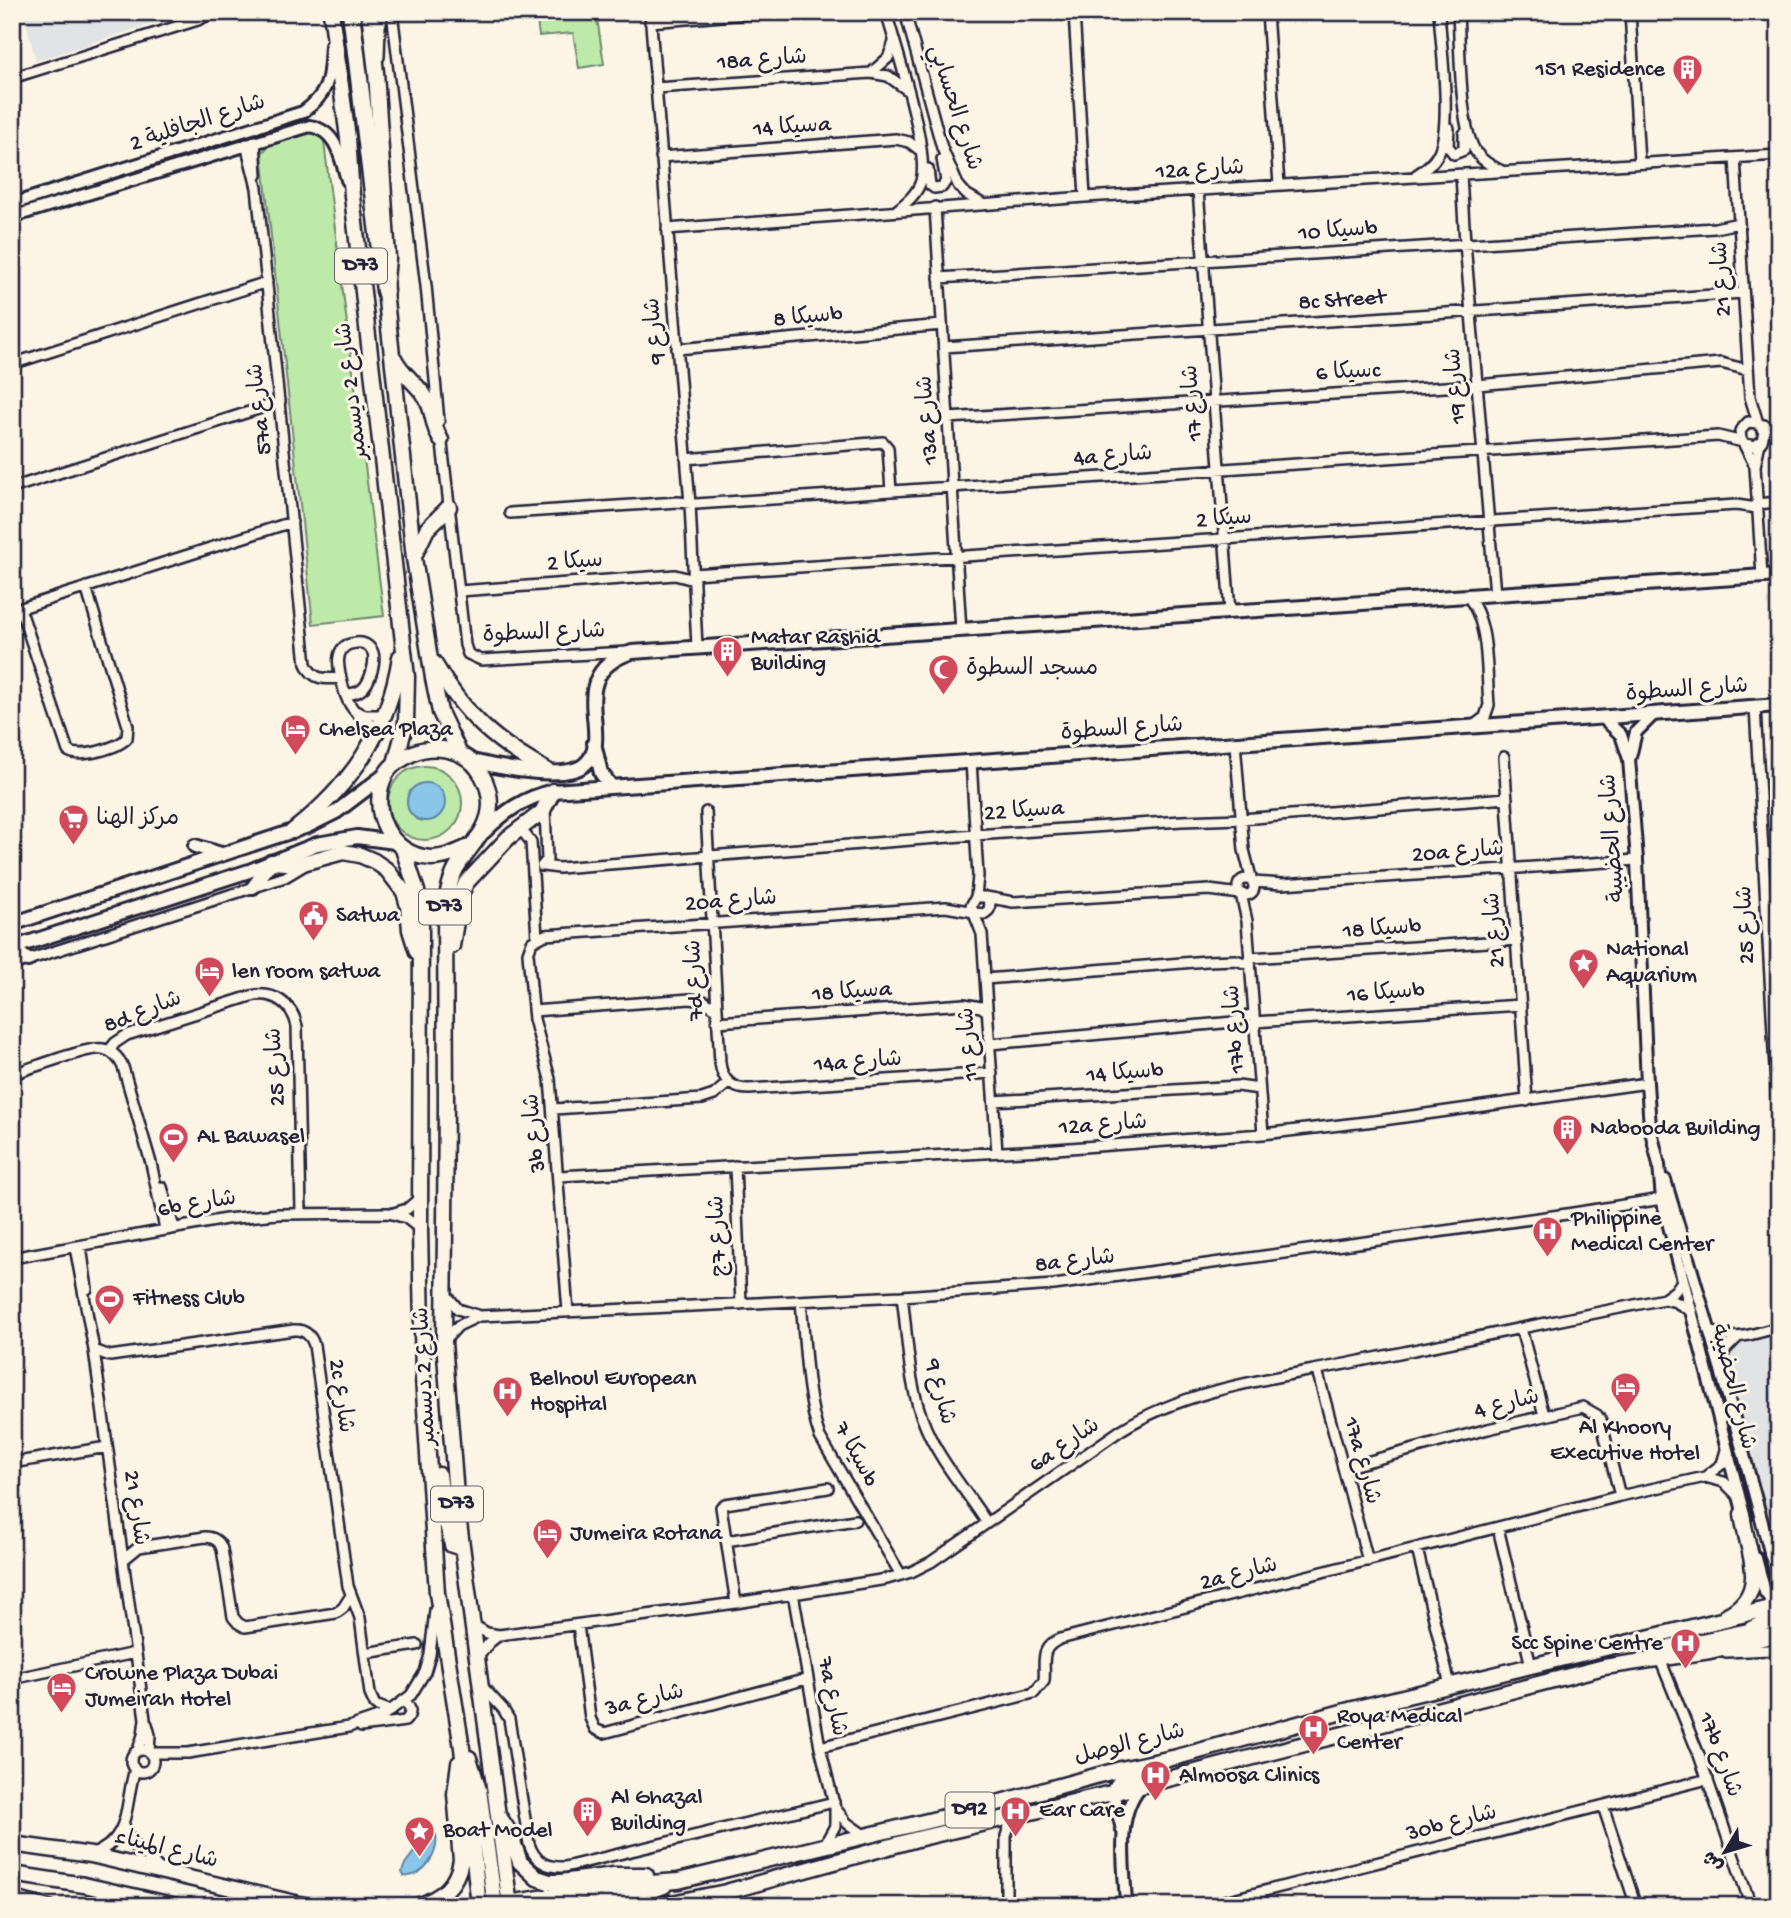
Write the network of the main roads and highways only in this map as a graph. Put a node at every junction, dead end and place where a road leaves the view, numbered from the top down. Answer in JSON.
{"nodes":[{"id":1,"x":351,"y":12,"type":"edge"},
{"id":2,"x":369,"y":12,"type":"edge"},
{"id":3,"x":332,"y":18,"type":"edge"},
{"id":4,"x":385,"y":291,"type":"junction"},
{"id":5,"x":391,"y":351,"type":"junction"},
{"id":6,"x":441,"y":440,"type":"road end"},
{"id":7,"x":449,"y":507,"type":"road end"},
{"id":8,"x":414,"y":558,"type":"junction"},
{"id":9,"x":1779,"y":575,"type":"edge"},
{"id":10,"x":402,"y":638,"type":"junction"},
{"id":11,"x":429,"y":655,"type":"junction"},
{"id":12,"x":1779,"y":705,"type":"edge"},
{"id":13,"x":594,"y":743,"type":"junction"},
{"id":14,"x":466,"y":758,"type":"junction"},
{"id":15,"x":391,"y":768,"type":"junction"},
{"id":16,"x":548,"y":771,"type":"junction"},
{"id":17,"x":611,"y":786,"type":"junction"},
{"id":18,"x":553,"y":791,"type":"junction"},
{"id":19,"x":293,"y":831,"type":"junction"},
{"id":20,"x":481,"y":834,"type":"junction"},
{"id":21,"x":195,"y":846,"type":"dead end"},
{"id":22,"x":399,"y":846,"type":"junction"},
{"id":23,"x":471,"y":846,"type":"junction"},
{"id":24,"x":221,"y":854,"type":"junction"},
{"id":25,"x":271,"y":862,"type":"junction"},
{"id":26,"x":253,"y":887,"type":"road end"},
{"id":27,"x":12,"y":924,"type":"edge"},
{"id":28,"x":13,"y":948,"type":"edge"},
{"id":29,"x":27,"y":960,"type":"road end"},
{"id":30,"x":420,"y":960,"type":"junction"},
{"id":31,"x":447,"y":975,"type":"junction"},
{"id":32,"x":430,"y":1464,"type":"junction"},
{"id":33,"x":457,"y":1502,"type":"junction"},
{"id":34,"x":1742,"y":1514,"type":"road end"},
{"id":35,"x":432,"y":1518,"type":"junction"},
{"id":36,"x":462,"y":1548,"type":"junction"},
{"id":37,"x":1772,"y":1555,"type":"road end"},
{"id":38,"x":1779,"y":1569,"type":"edge"},
{"id":39,"x":1778,"y":1605,"type":"edge"},
{"id":40,"x":1713,"y":1623,"type":"junction"},
{"id":41,"x":1779,"y":1634,"type":"edge"},
{"id":42,"x":1619,"y":1663,"type":"junction"},
{"id":43,"x":463,"y":1748,"type":"junction"},
{"id":44,"x":1177,"y":1757,"type":"junction"},
{"id":45,"x":1113,"y":1792,"type":"junction"},
{"id":46,"x":497,"y":1814,"type":"junction"},
{"id":47,"x":12,"y":1844,"type":"edge"},
{"id":48,"x":12,"y":1874,"type":"edge"},
{"id":49,"x":678,"y":1881,"type":"junction"},
{"id":50,"x":507,"y":1884,"type":"junction"},
{"id":51,"x":491,"y":1886,"type":"junction"},
{"id":52,"x":500,"y":1905,"type":"edge"},
{"id":53,"x":177,"y":1906,"type":"edge"},
{"id":54,"x":308,"y":1906,"type":"edge"},
{"id":55,"x":416,"y":1906,"type":"edge"},
{"id":56,"x":479,"y":1906,"type":"edge"},
{"id":57,"x":584,"y":1906,"type":"edge"},
{"id":58,"x":657,"y":1906,"type":"edge"}],
"edges":[{"from":1,"to":4,"type":"highway"},
{"from":2,"to":4,"type":"main road","name":"شارع 2 ديسمبر","number":"D73"},
{"from":3,"to":10,"type":"main road","name":"شارع 2 ديسمبر","number":"D73"},
{"from":4,"to":5,"type":"main road","name":"شارع 2 ديسمبر","number":"D73"},
{"from":5,"to":6,"type":"main road"},
{"from":5,"to":8,"type":"main road","name":"شارع 2 ديسمبر","number":"D73"},
{"from":7,"to":8,"type":"main road"},
{"from":8,"to":11,"type":"main road","name":"شارع 2 ديسمبر","number":"D73"},
{"from":9,"to":13,"type":"main road","name":"شارع السطوة"},
{"from":10,"to":15,"type":"main road","name":"شارع 2 ديسمبر","number":"D73"},
{"from":10,"to":19,"type":"main road"},
{"from":11,"to":14,"type":"main road","name":"شارع 2 ديسمبر","number":"D73"},
{"from":11,"to":16,"type":"main road"},
{"from":12,"to":17,"type":"main road","name":"شارع السطوة"},
{"from":13,"to":16,"type":"main road"},
{"from":13,"to":17,"type":"main road"},
{"from":14,"to":15,"type":"main road"},
{"from":14,"to":16,"type":"main road"},
{"from":14,"to":20,"type":"main road"},
{"from":15,"to":19,"type":"main road"},
{"from":15,"to":22,"type":"main road"},
{"from":17,"to":18,"type":"main road","name":"شارع السطوة"},
{"from":18,"to":20,"type":"main road","name":"شارع السطوة"},
{"from":18,"to":31,"type":"main road"},
{"from":19,"to":24,"type":"main road"},
{"from":20,"to":23,"type":"main road"},
{"from":21,"to":24,"type":"main road"},
{"from":22,"to":23,"type":"main road"},
{"from":22,"to":25,"type":"main road"},
{"from":22,"to":30,"type":"main road","name":"شارع 2 ديسمبر","number":"D73"},
{"from":23,"to":31,"type":"main road","name":"شارع 2 ديسمبر","number":"D73"},
{"from":24,"to":27,"type":"main road"},
{"from":25,"to":26,"type":"main road"},
{"from":25,"to":28,"type":"main road"},
{"from":25,"to":30,"type":"main road"},
{"from":28,"to":29,"type":"main road"},
{"from":30,"to":32,"type":"main road","name":"شارع 2 ديسمبر","number":"D73"},
{"from":31,"to":33,"type":"main road","name":"شارع 2 ديسمبر","number":"D73"},
{"from":32,"to":33,"type":"main road"},
{"from":32,"to":35,"type":"main road","name":"شارع 2 ديسمبر","number":"D73"},
{"from":33,"to":36,"type":"main road","name":"شارع 2 ديسمبر","number":"D73"},
{"from":34,"to":40,"type":"main road"},
{"from":35,"to":36,"type":"main road"},
{"from":35,"to":43,"type":"main road","name":"شارع 2 ديسمبر","number":"D73"},
{"from":36,"to":46,"type":"main road","name":"شارع 2 ديسمبر","number":"D73"},
{"from":37,"to":38,"type":"main road"},
{"from":39,"to":40,"type":"main road","name":"شارع الوصل","number":"D92"},
{"from":39,"to":42,"type":"main road"},
{"from":40,"to":44,"type":"main road","name":"شارع الوصل","number":"D92"},
{"from":41,"to":42,"type":"main road","name":"شارع الوصل","number":"D92"},
{"from":42,"to":45,"type":"main road","name":"شارع الوصل","number":"D92"},
{"from":43,"to":51,"type":"main road"},
{"from":43,"to":55,"type":"main road"},
{"from":43,"to":56,"type":"main road","name":"شارع 2 ديسمبر","number":"D73"},
{"from":44,"to":45,"type":"main road"},
{"from":44,"to":49,"type":"main road","name":"شارع الوصل","number":"D92"},
{"from":45,"to":58,"type":"main road","name":"شارع الوصل","number":"D92"},
{"from":46,"to":49,"type":"main road"},
{"from":46,"to":50,"type":"main road","name":"شارع 2 ديسمبر","number":"D73"},
{"from":47,"to":54,"type":"main road","name":"شارع الميناء"},
{"from":48,"to":53,"type":"main road"},
{"from":49,"to":52,"type":"main road","name":"شارع الوصل","number":"D92"},
{"from":49,"to":57,"type":"main road"},
{"from":50,"to":51,"type":"main road"},
{"from":50,"to":52,"type":"main road","name":"شارع 2 ديسمبر","number":"D73"},
{"from":51,"to":52,"type":"main road"}]}
